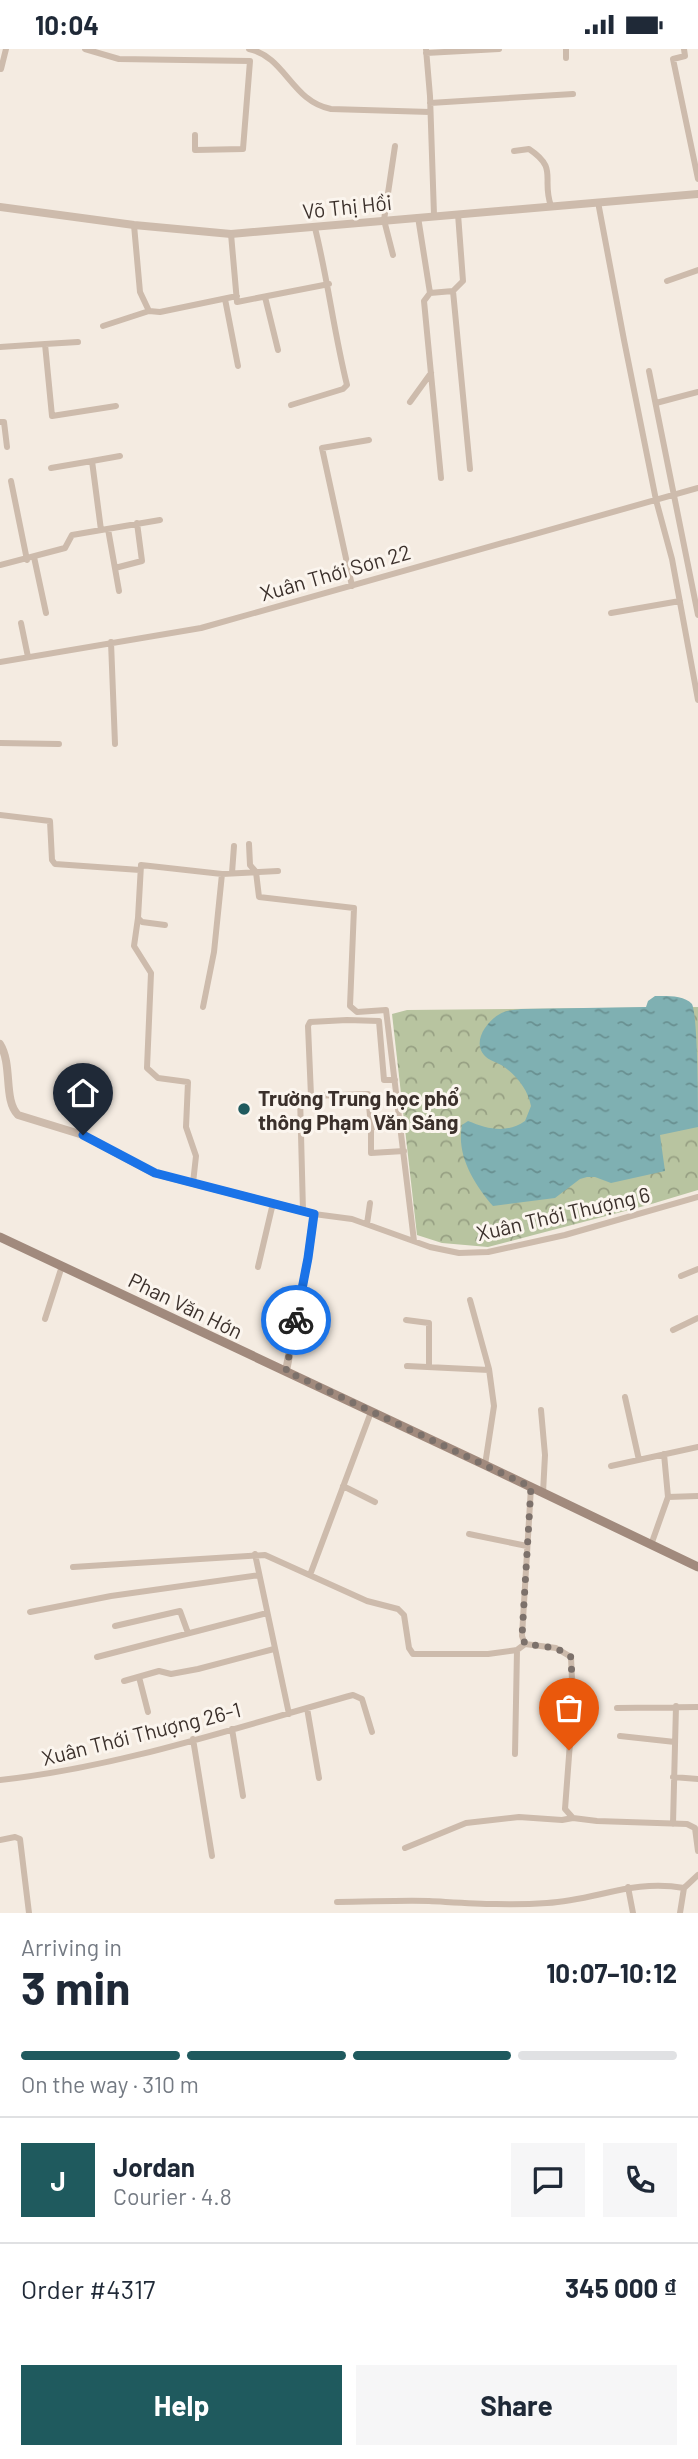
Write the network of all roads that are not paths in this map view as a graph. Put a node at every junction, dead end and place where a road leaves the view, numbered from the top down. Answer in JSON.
{"nodes":[{"id":1,"x":6,"y":49,"type":"edge"},
{"id":2,"x":85,"y":49,"type":"edge"},
{"id":3,"x":249,"y":49,"type":"edge"},
{"id":4,"x":499,"y":49,"type":"edge"},
{"id":5,"x":566,"y":49,"type":"edge"},
{"id":6,"x":684,"y":49,"type":"edge"},
{"id":7,"x":426,"y":51,"type":"edge"},
{"id":8,"x":566,"y":58,"type":"dead end"},
{"id":9,"x":250,"y":61,"type":"junction"},
{"id":10,"x":1,"y":69,"type":"edge"},
{"id":11,"x":573,"y":94,"type":"dead end"},
{"id":12,"x":430,"y":103,"type":"junction"},
{"id":13,"x":430,"y":112,"type":"junction"},
{"id":14,"x":195,"y":135,"type":"dead end"},
{"id":15,"x":395,"y":146,"type":"dead end"},
{"id":16,"x":514,"y":151,"type":"dead end"},
{"id":17,"x":698,"y":179,"type":"edge"},
{"id":18,"x":698,"y":194,"type":"edge"},
{"id":19,"x":598,"y":202,"type":"junction"},
{"id":20,"x":551,"y":206,"type":"junction"},
{"id":21,"x":0,"y":207,"type":"edge"},
{"id":22,"x":458,"y":214,"type":"junction"},
{"id":23,"x":434,"y":215,"type":"junction"},
{"id":24,"x":418,"y":217,"type":"junction"},
{"id":25,"x":384,"y":220,"type":"junction"},
{"id":26,"x":134,"y":225,"type":"junction"},
{"id":27,"x":315,"y":228,"type":"junction"},
{"id":28,"x":231,"y":234,"type":"junction"},
{"id":29,"x":393,"y":255,"type":"dead end"},
{"id":30,"x":698,"y":270,"type":"edge"},
{"id":31,"x":667,"y":281,"type":"dead end"},
{"id":32,"x":329,"y":284,"type":"junction"},
{"id":33,"x":453,"y":291,"type":"junction"},
{"id":34,"x":430,"y":293,"type":"junction"},
{"id":35,"x":237,"y":296,"type":"junction"},
{"id":36,"x":265,"y":297,"type":"junction"},
{"id":37,"x":225,"y":299,"type":"junction"},
{"id":38,"x":149,"y":311,"type":"junction"},
{"id":39,"x":103,"y":326,"type":"dead end"},
{"id":40,"x":78,"y":342,"type":"dead end"},
{"id":41,"x":45,"y":344,"type":"junction"},
{"id":42,"x":0,"y":347,"type":"edge"},
{"id":43,"x":278,"y":350,"type":"dead end"},
{"id":44,"x":238,"y":366,"type":"dead end"},
{"id":45,"x":649,"y":371,"type":"dead end"},
{"id":46,"x":431,"y":373,"type":"junction"},
{"id":47,"x":698,"y":392,"type":"edge"},
{"id":48,"x":410,"y":402,"type":"dead end"},
{"id":49,"x":656,"y":403,"type":"junction"},
{"id":50,"x":291,"y":405,"type":"dead end"},
{"id":51,"x":116,"y":406,"type":"dead end"},
{"id":52,"x":0,"y":422,"type":"edge"},
{"id":53,"x":369,"y":440,"type":"dead end"},
{"id":54,"x":7,"y":447,"type":"dead end"},
{"id":55,"x":120,"y":456,"type":"dead end"},
{"id":56,"x":92,"y":461,"type":"junction"},
{"id":57,"x":51,"y":468,"type":"dead end"},
{"id":58,"x":470,"y":468,"type":"dead end"},
{"id":59,"x":441,"y":478,"type":"dead end"},
{"id":60,"x":11,"y":481,"type":"dead end"},
{"id":61,"x":698,"y":488,"type":"edge"},
{"id":62,"x":675,"y":495,"type":"junction"},
{"id":63,"x":656,"y":500,"type":"junction"},
{"id":64,"x":160,"y":520,"type":"dead end"},
{"id":65,"x":137,"y":523,"type":"junction"},
{"id":66,"x":104,"y":529,"type":"junction"},
{"id":67,"x":31,"y":559,"type":"junction"},
{"id":68,"x":0,"y":565,"type":"edge"},
{"id":69,"x":115,"y":568,"type":"junction"},
{"id":70,"x":352,"y":586,"type":"junction"},
{"id":71,"x":119,"y":591,"type":"dead end"},
{"id":72,"x":680,"y":601,"type":"junction"},
{"id":73,"x":46,"y":613,"type":"dead end"},
{"id":74,"x":611,"y":613,"type":"dead end"},
{"id":75,"x":698,"y":615,"type":"edge"},
{"id":76,"x":21,"y":623,"type":"dead end"},
{"id":77,"x":111,"y":642,"type":"junction"},
{"id":78,"x":28,"y":657,"type":"junction"},
{"id":79,"x":0,"y":662,"type":"edge"},
{"id":80,"x":698,"y":700,"type":"edge"},
{"id":81,"x":0,"y":743,"type":"edge"},
{"id":82,"x":60,"y":744,"type":"dead end"},
{"id":83,"x":115,"y":744,"type":"dead end"},
{"id":84,"x":0,"y":815,"type":"edge"},
{"id":85,"x":249,"y":844,"type":"dead end"},
{"id":86,"x":234,"y":846,"type":"dead end"},
{"id":87,"x":141,"y":870,"type":"junction"},
{"id":88,"x":278,"y":871,"type":"dead end"},
{"id":89,"x":256,"y":872,"type":"junction"},
{"id":90,"x":232,"y":873,"type":"junction"},
{"id":91,"x":222,"y":874,"type":"junction"},
{"id":92,"x":138,"y":918,"type":"junction"},
{"id":93,"x":165,"y":925,"type":"dead end"},
{"id":94,"x":203,"y":1007,"type":"dead end"},
{"id":95,"x":0,"y":1044,"type":"edge"},
{"id":96,"x":395,"y":1080,"type":"junction"},
{"id":97,"x":300,"y":1096,"type":"dead end"},
{"id":98,"x":400,"y":1126,"type":"junction"},
{"id":99,"x":371,"y":1127,"type":"junction"},
{"id":100,"x":404,"y":1151,"type":"junction"},
{"id":101,"x":193,"y":1182,"type":"junction"},
{"id":102,"x":698,"y":1197,"type":"edge"},
{"id":103,"x":273,"y":1203,"type":"junction"},
{"id":104,"x":370,"y":1203,"type":"dead end"},
{"id":105,"x":303,"y":1211,"type":"junction"},
{"id":106,"x":314,"y":1214,"type":"junction"},
{"id":107,"x":367,"y":1224,"type":"junction"},
{"id":108,"x":0,"y":1237,"type":"edge"},
{"id":109,"x":414,"y":1241,"type":"junction"},
{"id":110,"x":62,"y":1266,"type":"junction"},
{"id":111,"x":258,"y":1267,"type":"dead end"},
{"id":112,"x":698,"y":1269,"type":"edge"},
{"id":113,"x":681,"y":1276,"type":"dead end"},
{"id":114,"x":470,"y":1300,"type":"dead end"},
{"id":115,"x":698,"y":1318,"type":"edge"},
{"id":116,"x":45,"y":1319,"type":"dead end"},
{"id":117,"x":406,"y":1320,"type":"dead end"},
{"id":118,"x":673,"y":1330,"type":"dead end"},
{"id":119,"x":407,"y":1366,"type":"dead end"},
{"id":120,"x":429,"y":1367,"type":"junction"},
{"id":121,"x":489,"y":1370,"type":"junction"},
{"id":122,"x":286,"y":1371,"type":"junction"},
{"id":123,"x":625,"y":1397,"type":"dead end"},
{"id":124,"x":541,"y":1410,"type":"dead end"},
{"id":125,"x":371,"y":1412,"type":"junction"},
{"id":126,"x":698,"y":1447,"type":"edge"},
{"id":127,"x":664,"y":1454,"type":"junction"},
{"id":128,"x":639,"y":1460,"type":"junction"},
{"id":129,"x":485,"y":1465,"type":"junction"},
{"id":130,"x":611,"y":1466,"type":"dead end"},
{"id":131,"x":343,"y":1486,"type":"junction"},
{"id":132,"x":531,"y":1487,"type":"junction"},
{"id":133,"x":543,"y":1493,"type":"junction"},
{"id":134,"x":698,"y":1496,"type":"edge"},
{"id":135,"x":668,"y":1497,"type":"junction"},
{"id":136,"x":375,"y":1502,"type":"dead end"},
{"id":137,"x":469,"y":1534,"type":"dead end"},
{"id":138,"x":651,"y":1545,"type":"junction"},
{"id":139,"x":527,"y":1546,"type":"junction"},
{"id":140,"x":255,"y":1554,"type":"junction"},
{"id":141,"x":73,"y":1566,"type":"dead end"},
{"id":142,"x":698,"y":1567,"type":"edge"},
{"id":143,"x":310,"y":1574,"type":"junction"},
{"id":144,"x":259,"y":1575,"type":"junction"},
{"id":145,"x":30,"y":1612,"type":"dead end"},
{"id":146,"x":267,"y":1613,"type":"junction"},
{"id":147,"x":115,"y":1626,"type":"dead end"},
{"id":148,"x":188,"y":1633,"type":"junction"},
{"id":149,"x":525,"y":1644,"type":"junction"},
{"id":150,"x":274,"y":1649,"type":"junction"},
{"id":151,"x":517,"y":1650,"type":"junction"},
{"id":152,"x":97,"y":1657,"type":"dead end"},
{"id":153,"x":139,"y":1677,"type":"junction"},
{"id":154,"x":124,"y":1681,"type":"dead end"},
{"id":155,"x":676,"y":1706,"type":"junction"},
{"id":156,"x":698,"y":1707,"type":"edge"},
{"id":157,"x":307,"y":1708,"type":"junction"},
{"id":158,"x":617,"y":1708,"type":"dead end"},
{"id":159,"x":148,"y":1712,"type":"dead end"},
{"id":160,"x":289,"y":1714,"type":"junction"},
{"id":161,"x":232,"y":1729,"type":"junction"},
{"id":162,"x":372,"y":1733,"type":"dead end"},
{"id":163,"x":620,"y":1736,"type":"dead end"},
{"id":164,"x":193,"y":1739,"type":"junction"},
{"id":165,"x":674,"y":1742,"type":"junction"},
{"id":166,"x":515,"y":1754,"type":"dead end"},
{"id":167,"x":673,"y":1777,"type":"junction"},
{"id":168,"x":319,"y":1778,"type":"dead end"},
{"id":169,"x":698,"y":1779,"type":"edge"},
{"id":170,"x":0,"y":1780,"type":"edge"},
{"id":171,"x":243,"y":1796,"type":"dead end"},
{"id":172,"x":573,"y":1818,"type":"junction"},
{"id":173,"x":673,"y":1824,"type":"junction"},
{"id":174,"x":0,"y":1840,"type":"edge"},
{"id":175,"x":405,"y":1848,"type":"dead end"},
{"id":176,"x":698,"y":1851,"type":"edge"},
{"id":177,"x":212,"y":1856,"type":"dead end"},
{"id":178,"x":698,"y":1876,"type":"edge"},
{"id":179,"x":628,"y":1887,"type":"junction"},
{"id":180,"x":684,"y":1888,"type":"junction"},
{"id":181,"x":337,"y":1902,"type":"dead end"},
{"id":182,"x":442,"y":1903,"type":"junction"},
{"id":183,"x":465,"y":1903,"type":"junction"},
{"id":184,"x":550,"y":1903,"type":"junction"},
{"id":185,"x":489,"y":1904,"type":"junction"},
{"id":186,"x":29,"y":1913,"type":"edge"},
{"id":187,"x":441,"y":1913,"type":"edge"},
{"id":188,"x":464,"y":1913,"type":"edge"},
{"id":189,"x":489,"y":1913,"type":"edge"},
{"id":190,"x":550,"y":1913,"type":"edge"},
{"id":191,"x":633,"y":1913,"type":"edge"},
{"id":192,"x":680,"y":1913,"type":"edge"}],
"edges":[{"from":1,"to":10,"type":"street"},
{"from":2,"to":9,"type":"street"},
{"from":3,"to":9,"type":"street"},
{"from":3,"to":13,"type":"street"},
{"from":4,"to":7,"type":"street"},
{"from":5,"to":8,"type":"street"},
{"from":6,"to":17,"type":"street"},
{"from":7,"to":12,"type":"street"},
{"from":9,"to":14,"type":"street"},
{"from":11,"to":12,"type":"street"},
{"from":12,"to":13,"type":"street"},
{"from":13,"to":23,"type":"street"},
{"from":15,"to":25,"type":"street"},
{"from":16,"to":20,"type":"street"},
{"from":18,"to":19,"type":"street","name":"Võ Thị Hồi"},
{"from":19,"to":20,"type":"street","name":"Võ Thị Hồi"},
{"from":19,"to":63,"type":"street"},
{"from":20,"to":22,"type":"street","name":"Võ Thị Hồi"},
{"from":21,"to":26,"type":"street","name":"Võ Thị Hồi"},
{"from":22,"to":23,"type":"street","name":"Võ Thị Hồi"},
{"from":22,"to":33,"type":"street"},
{"from":23,"to":24,"type":"street","name":"Võ Thị Hồi"},
{"from":24,"to":25,"type":"street","name":"Võ Thị Hồi"},
{"from":24,"to":34,"type":"street"},
{"from":25,"to":27,"type":"street","name":"Võ Thị Hồi"},
{"from":25,"to":29,"type":"street"},
{"from":26,"to":28,"type":"street","name":"Võ Thị Hồi"},
{"from":26,"to":38,"type":"street"},
{"from":27,"to":28,"type":"street","name":"Võ Thị Hồi"},
{"from":27,"to":32,"type":"street"},
{"from":28,"to":35,"type":"street"},
{"from":30,"to":31,"type":"street"},
{"from":32,"to":36,"type":"street"},
{"from":32,"to":50,"type":"street"},
{"from":33,"to":34,"type":"street"},
{"from":33,"to":58,"type":"street"},
{"from":34,"to":46,"type":"street"},
{"from":35,"to":36,"type":"street"},
{"from":35,"to":37,"type":"street"},
{"from":36,"to":43,"type":"street"},
{"from":37,"to":38,"type":"street"},
{"from":37,"to":44,"type":"street"},
{"from":38,"to":39,"type":"street"},
{"from":40,"to":41,"type":"street"},
{"from":41,"to":42,"type":"street"},
{"from":41,"to":51,"type":"street"},
{"from":45,"to":49,"type":"street"},
{"from":46,"to":48,"type":"street"},
{"from":46,"to":59,"type":"street"},
{"from":47,"to":49,"type":"street"},
{"from":49,"to":62,"type":"street"},
{"from":52,"to":54,"type":"street"},
{"from":53,"to":70,"type":"street"},
{"from":55,"to":56,"type":"street"},
{"from":56,"to":57,"type":"street"},
{"from":56,"to":66,"type":"street"},
{"from":60,"to":67,"type":"street"},
{"from":61,"to":62,"type":"street","name":"Xuân Thới Sơn 22"},
{"from":62,"to":63,"type":"street","name":"Xuân Thới Sơn 22"},
{"from":62,"to":75,"type":"street"},
{"from":63,"to":70,"type":"street","name":"Xuân Thới Sơn 22"},
{"from":63,"to":72,"type":"street"},
{"from":64,"to":65,"type":"street"},
{"from":65,"to":66,"type":"street"},
{"from":65,"to":69,"type":"street"},
{"from":66,"to":67,"type":"street"},
{"from":66,"to":69,"type":"street"},
{"from":67,"to":68,"type":"street"},
{"from":67,"to":73,"type":"street"},
{"from":69,"to":71,"type":"street"},
{"from":70,"to":77,"type":"street","name":"Xuân Thới Sơn 22"},
{"from":72,"to":74,"type":"street"},
{"from":72,"to":80,"type":"street"},
{"from":76,"to":78,"type":"street"},
{"from":77,"to":78,"type":"street","name":"Xuân Thới Sơn 22"},
{"from":77,"to":83,"type":"street"},
{"from":78,"to":79,"type":"street","name":"Xuân Thới Sơn 22"},
{"from":81,"to":82,"type":"street"},
{"from":84,"to":87,"type":"street"},
{"from":85,"to":89,"type":"street"},
{"from":86,"to":90,"type":"street"},
{"from":87,"to":91,"type":"street"},
{"from":87,"to":92,"type":"street"},
{"from":88,"to":89,"type":"street"},
{"from":89,"to":90,"type":"street"},
{"from":89,"to":96,"type":"street"},
{"from":90,"to":91,"type":"street"},
{"from":91,"to":94,"type":"street"},
{"from":92,"to":93,"type":"street"},
{"from":92,"to":101,"type":"street"},
{"from":95,"to":101,"type":"street"},
{"from":96,"to":98,"type":"street"},
{"from":96,"to":99,"type":"street"},
{"from":97,"to":105,"type":"street"},
{"from":98,"to":99,"type":"street"},
{"from":98,"to":100,"type":"street"},
{"from":99,"to":100,"type":"street"},
{"from":100,"to":109,"type":"street"},
{"from":101,"to":103,"type":"street"},
{"from":102,"to":109,"type":"street","name":"Xuân Thới Thượng 6"},
{"from":103,"to":105,"type":"street"},
{"from":103,"to":111,"type":"street"},
{"from":104,"to":107,"type":"street"},
{"from":105,"to":106,"type":"street"},
{"from":106,"to":107,"type":"street","name":"Xuân Thới Thượng 6"},
{"from":106,"to":122,"type":"street"},
{"from":107,"to":109,"type":"street","name":"Xuân Thới Thượng 6"},
{"from":108,"to":110,"type":"main road","name":"Phan Văn Hớn"},
{"from":110,"to":116,"type":"street"},
{"from":110,"to":122,"type":"main road","name":"Phan Văn Hớn"},
{"from":112,"to":113,"type":"street"},
{"from":114,"to":121,"type":"street"},
{"from":115,"to":118,"type":"street"},
{"from":117,"to":120,"type":"street"},
{"from":119,"to":120,"type":"street"},
{"from":120,"to":121,"type":"street"},
{"from":121,"to":129,"type":"street"},
{"from":122,"to":125,"type":"main road","name":"Phan Văn Hớn"},
{"from":123,"to":128,"type":"street"},
{"from":124,"to":133,"type":"street"},
{"from":125,"to":129,"type":"main road","name":"Phan Văn Hớn"},
{"from":125,"to":131,"type":"street"},
{"from":126,"to":127,"type":"street"},
{"from":127,"to":128,"type":"street"},
{"from":127,"to":135,"type":"street"},
{"from":128,"to":130,"type":"street"},
{"from":129,"to":132,"type":"main road","name":"Phan Văn Hớn"},
{"from":131,"to":136,"type":"street"},
{"from":131,"to":143,"type":"street"},
{"from":132,"to":133,"type":"main road","name":"Phan Văn Hớn"},
{"from":132,"to":139,"type":"street"},
{"from":133,"to":138,"type":"main road","name":"Phan Văn Hớn"},
{"from":134,"to":135,"type":"street"},
{"from":135,"to":138,"type":"street"},
{"from":137,"to":139,"type":"street"},
{"from":138,"to":142,"type":"main road","name":"Phan Văn Hớn"},
{"from":139,"to":149,"type":"street"},
{"from":140,"to":141,"type":"street"},
{"from":140,"to":143,"type":"street"},
{"from":140,"to":144,"type":"street"},
{"from":143,"to":151,"type":"street"},
{"from":144,"to":145,"type":"street"},
{"from":144,"to":146,"type":"street"},
{"from":146,"to":148,"type":"street"},
{"from":146,"to":150,"type":"street"},
{"from":147,"to":148,"type":"street"},
{"from":148,"to":152,"type":"street"},
{"from":149,"to":151,"type":"street"},
{"from":149,"to":172,"type":"street"},
{"from":150,"to":153,"type":"street"},
{"from":150,"to":160,"type":"street"},
{"from":151,"to":166,"type":"street"},
{"from":153,"to":154,"type":"street"},
{"from":153,"to":159,"type":"street"},
{"from":155,"to":156,"type":"street"},
{"from":155,"to":158,"type":"street"},
{"from":155,"to":165,"type":"street"},
{"from":157,"to":160,"type":"street","name":"Xuân Thới Thượng 26-1"},
{"from":157,"to":162,"type":"street","name":"Xuân Thới Thượng 26-1"},
{"from":157,"to":168,"type":"street"},
{"from":160,"to":161,"type":"street","name":"Xuân Thới Thượng 26-1"},
{"from":161,"to":164,"type":"street","name":"Xuân Thới Thượng 26-1"},
{"from":161,"to":171,"type":"street"},
{"from":163,"to":165,"type":"street"},
{"from":164,"to":170,"type":"street","name":"Xuân Thới Thượng 26-1"},
{"from":164,"to":177,"type":"street"},
{"from":165,"to":167,"type":"street"},
{"from":167,"to":169,"type":"street"},
{"from":167,"to":173,"type":"street"},
{"from":172,"to":173,"type":"street"},
{"from":172,"to":175,"type":"street"},
{"from":173,"to":176,"type":"street"},
{"from":174,"to":186,"type":"street"},
{"from":178,"to":180,"type":"street"},
{"from":179,"to":180,"type":"street"},
{"from":179,"to":184,"type":"street"},
{"from":179,"to":191,"type":"street"},
{"from":180,"to":192,"type":"street"},
{"from":181,"to":182,"type":"street"},
{"from":182,"to":183,"type":"street"},
{"from":182,"to":187,"type":"street"},
{"from":183,"to":185,"type":"street"},
{"from":183,"to":188,"type":"street"},
{"from":184,"to":185,"type":"street"},
{"from":184,"to":190,"type":"street"},
{"from":185,"to":189,"type":"street"}]}
